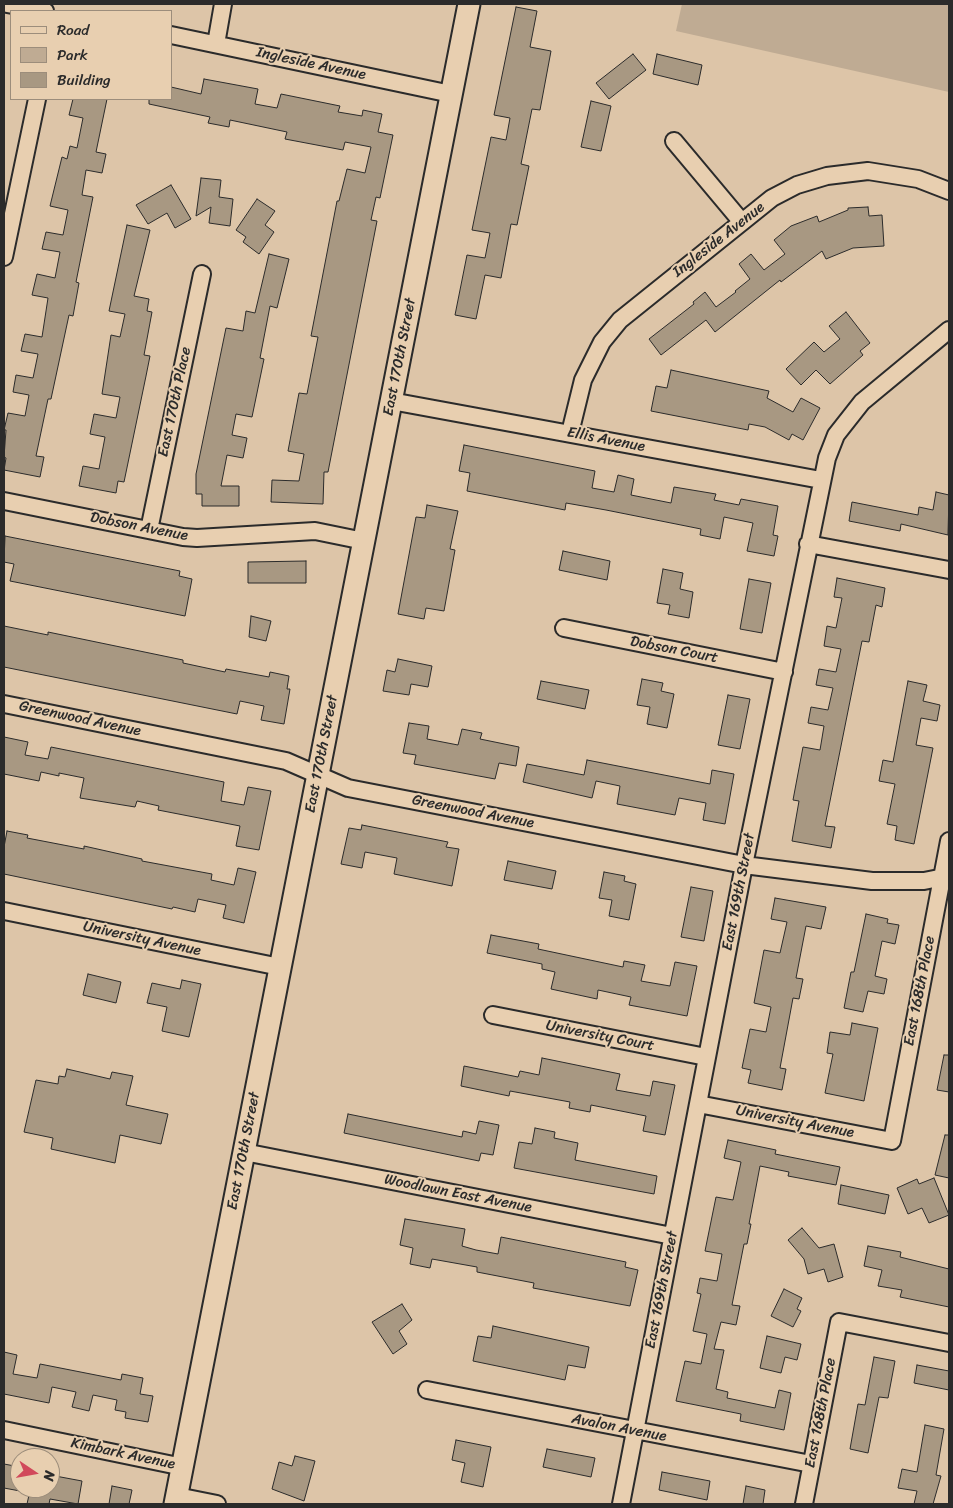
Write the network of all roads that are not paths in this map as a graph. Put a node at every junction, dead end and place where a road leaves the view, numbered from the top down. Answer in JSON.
{"nodes":[{"id":1,"x":7,"y":4,"type":"edge"},
{"id":2,"x":224,"y":4,"type":"edge"},
{"id":3,"x":468,"y":4,"type":"edge"},
{"id":4,"x":40,"y":10,"type":"edge"},
{"id":5,"x":172,"y":36,"type":"edge"},
{"id":6,"x":216,"y":44,"type":"junction"},
{"id":7,"x":451,"y":94,"type":"junction"},
{"id":8,"x":37,"y":100,"type":"edge"},
{"id":9,"x":674,"y":140,"type":"dead end"},
{"id":10,"x":949,"y":191,"type":"edge"},
{"id":11,"x":741,"y":221,"type":"junction"},
{"id":12,"x":4,"y":257,"type":"edge"},
{"id":13,"x":202,"y":274,"type":"dead end"},
{"id":14,"x":949,"y":330,"type":"edge"},
{"id":15,"x":391,"y":401,"type":"junction"},
{"id":16,"x":570,"y":432,"type":"junction"},
{"id":17,"x":822,"y":480,"type":"junction"},
{"id":18,"x":4,"y":501,"type":"edge"},
{"id":19,"x":148,"y":530,"type":"junction"},
{"id":20,"x":364,"y":541,"type":"junction"},
{"id":21,"x":808,"y":544,"type":"junction"},
{"id":22,"x":949,"y":570,"type":"edge"},
{"id":23,"x":564,"y":628,"type":"dead end"},
{"id":24,"x":784,"y":672,"type":"junction"},
{"id":25,"x":4,"y":704,"type":"edge"},
{"id":26,"x":318,"y":774,"type":"junction"},
{"id":27,"x":949,"y":841,"type":"edge"},
{"id":28,"x":744,"y":865,"type":"junction"},
{"id":29,"x":946,"y":876,"type":"edge"},
{"id":30,"x":4,"y":911,"type":"edge"},
{"id":31,"x":280,"y":968,"type":"junction"},
{"id":32,"x":493,"y":1015,"type":"dead end"},
{"id":33,"x":706,"y":1057,"type":"junction"},
{"id":34,"x":698,"y":1104,"type":"junction"},
{"id":35,"x":892,"y":1141,"type":"joint"},
{"id":36,"x":244,"y":1152,"type":"junction"},
{"id":37,"x":672,"y":1236,"type":"junction"},
{"id":38,"x":949,"y":1342,"type":"edge"},
{"id":39,"x":427,"y":1390,"type":"dead end"},
{"id":40,"x":4,"y":1430,"type":"edge"},
{"id":41,"x":636,"y":1431,"type":"junction"},
{"id":42,"x":811,"y":1464,"type":"junction"},
{"id":43,"x":183,"y":1467,"type":"junction"},
{"id":44,"x":176,"y":1500,"type":"edge"},
{"id":45,"x":217,"y":1504,"type":"edge"},
{"id":46,"x":621,"y":1504,"type":"edge"},
{"id":47,"x":804,"y":1504,"type":"edge"}],
"edges":[{"from":1,"to":4,"type":"street"},
{"from":2,"to":6,"type":"street"},
{"from":3,"to":7,"type":"street","name":"East 170th Street"},
{"from":5,"to":6,"type":"street","name":"Ingleside Avenue"},
{"from":6,"to":7,"type":"street","name":"Ingleside Avenue"},
{"from":7,"to":15,"type":"street","name":"East 170th Street"},
{"from":8,"to":12,"type":"street"},
{"from":9,"to":11,"type":"street"},
{"from":10,"to":11,"type":"street","name":"Ingleside Avenue"},
{"from":11,"to":16,"type":"street","name":"Ingleside Avenue"},
{"from":13,"to":19,"type":"street","name":"East 170th Place"},
{"from":14,"to":17,"type":"street","name":"East 169th Street"},
{"from":15,"to":16,"type":"street","name":"Ellis Avenue"},
{"from":15,"to":20,"type":"street","name":"East 170th Street"},
{"from":16,"to":17,"type":"street","name":"Ellis Avenue"},
{"from":17,"to":21,"type":"street","name":"East 169th Street"},
{"from":18,"to":19,"type":"street","name":"Dobson Avenue"},
{"from":19,"to":20,"type":"street","name":"Dobson Avenue"},
{"from":20,"to":26,"type":"street","name":"East 170th Street"},
{"from":21,"to":22,"type":"street"},
{"from":21,"to":24,"type":"street","name":"East 169th Street"},
{"from":23,"to":24,"type":"street","name":"Dobson Court"},
{"from":24,"to":28,"type":"street","name":"East 169th Street"},
{"from":25,"to":26,"type":"street","name":"Greenwood Avenue"},
{"from":26,"to":28,"type":"street","name":"Greenwood Avenue"},
{"from":26,"to":31,"type":"street","name":"East 170th Street"},
{"from":27,"to":29,"type":"street","name":"East 168th Place"},
{"from":28,"to":29,"type":"street","name":"Greenwood Avenue"},
{"from":28,"to":33,"type":"street","name":"East 169th Street"},
{"from":29,"to":35,"type":"street","name":"East 168th Place"},
{"from":30,"to":31,"type":"street","name":"University Avenue"},
{"from":31,"to":36,"type":"street","name":"East 170th Street"},
{"from":32,"to":33,"type":"street","name":"University Court"},
{"from":33,"to":34,"type":"street","name":"East 169th Street"},
{"from":34,"to":35,"type":"street","name":"University Avenue"},
{"from":34,"to":37,"type":"street","name":"East 169th Street"},
{"from":36,"to":37,"type":"street","name":"Woodlawn East Avenue"},
{"from":36,"to":43,"type":"street","name":"East 170th Street"},
{"from":37,"to":41,"type":"street","name":"East 169th Street"},
{"from":38,"to":42,"type":"street","name":"East 168th Place"},
{"from":39,"to":41,"type":"street","name":"Avalon Avenue"},
{"from":40,"to":43,"type":"street","name":"Kimbark Avenue"},
{"from":41,"to":42,"type":"street","name":"Avalon Avenue"},
{"from":41,"to":46,"type":"street","name":"East 169th Street"},
{"from":42,"to":47,"type":"street","name":"East 168th Place"},
{"from":43,"to":44,"type":"street","name":"East 170th Street"},
{"from":44,"to":45,"type":"street"}]}
